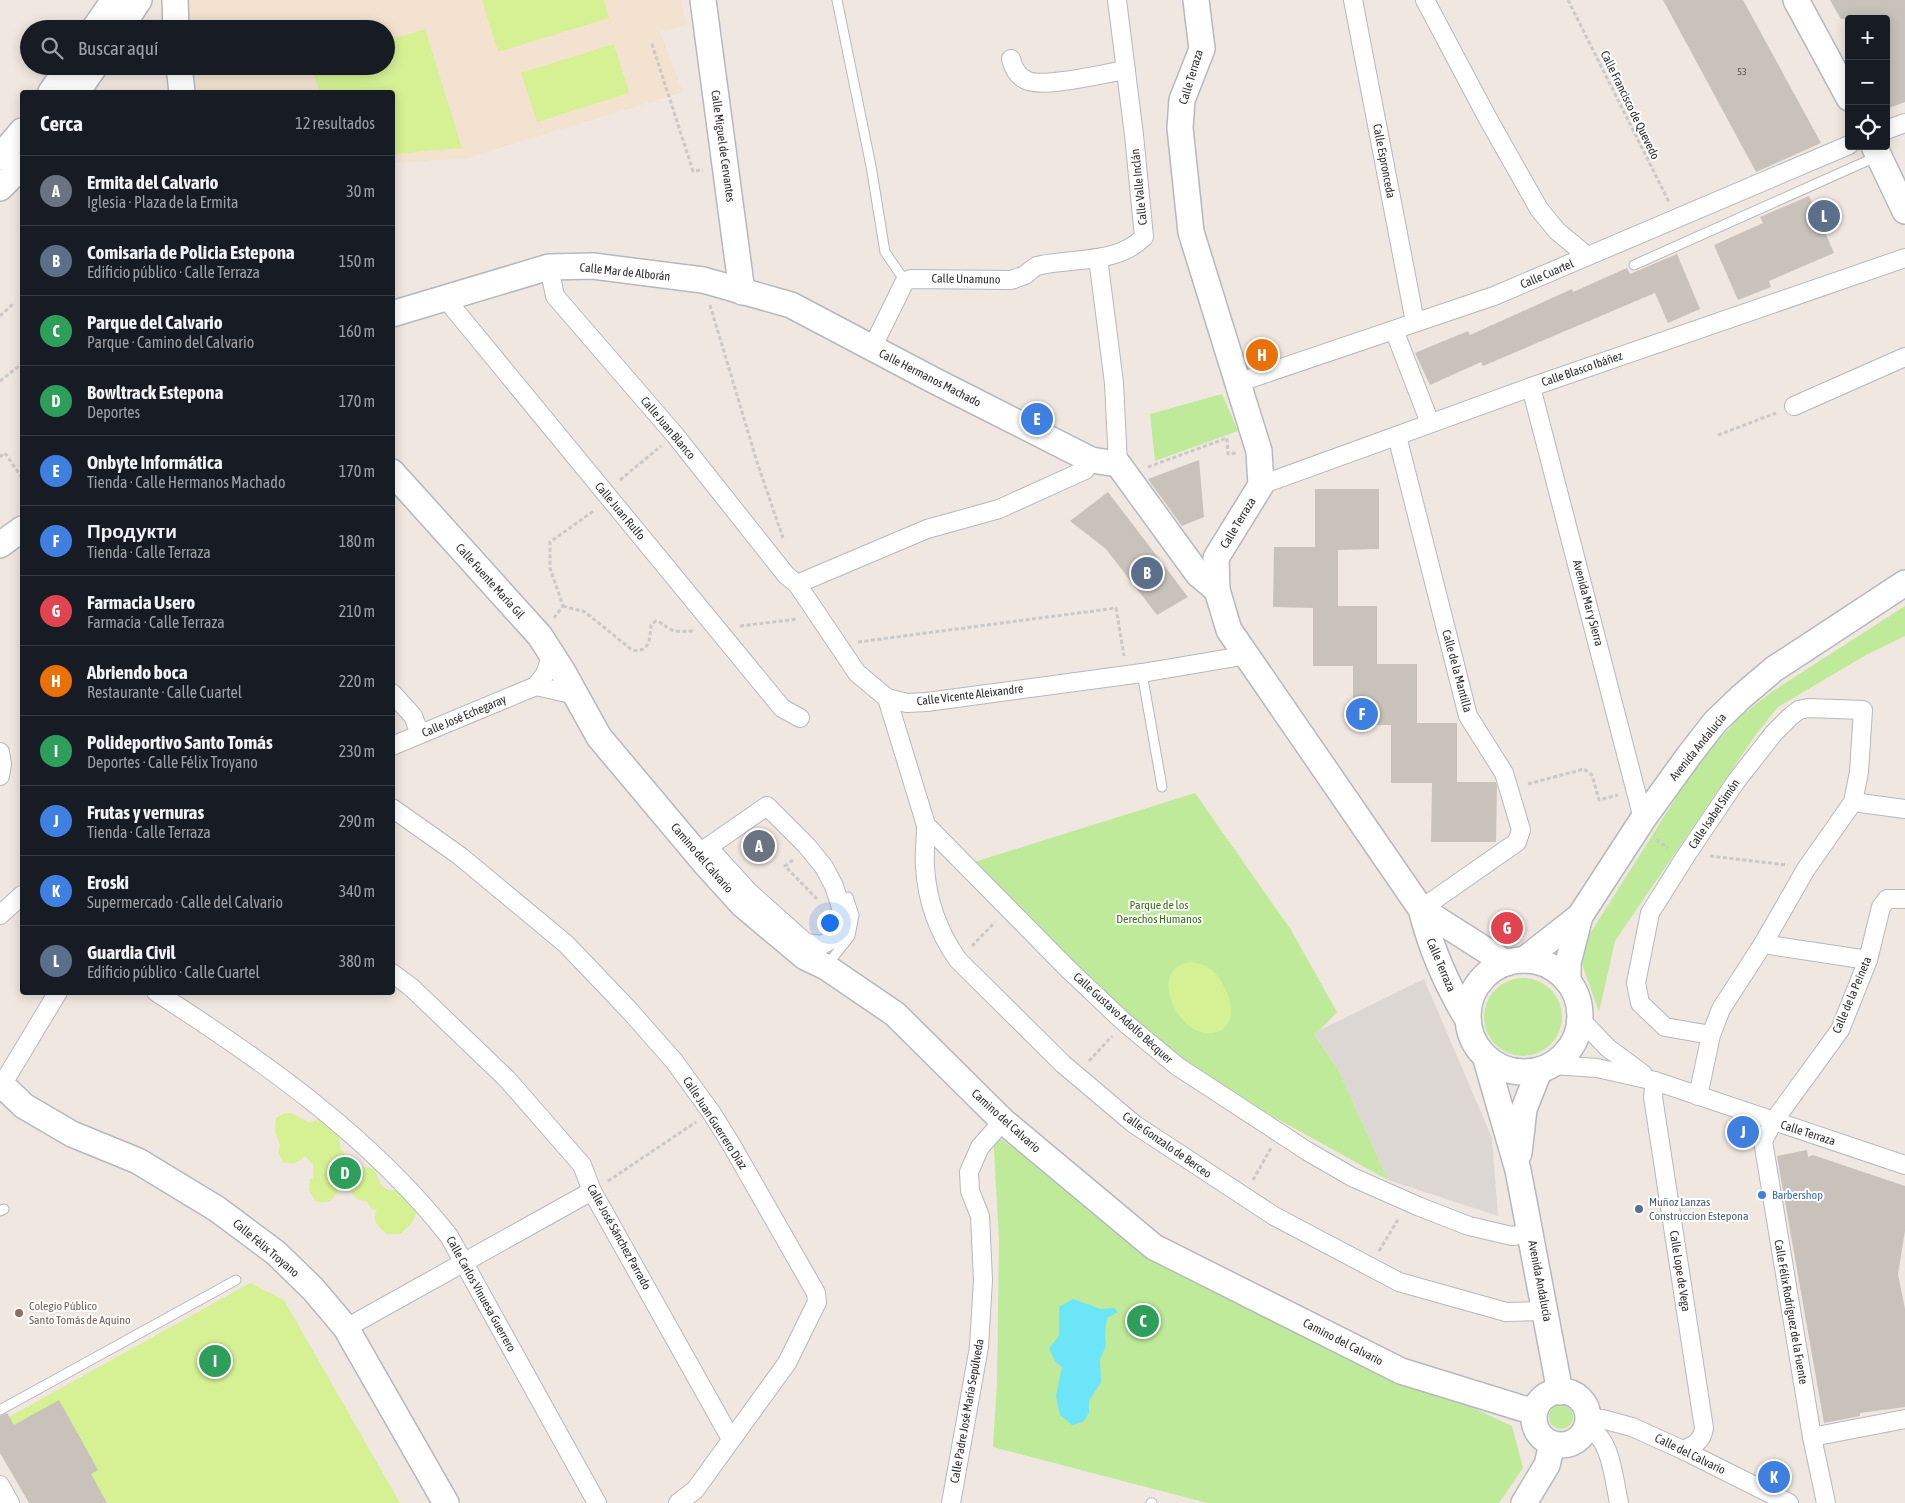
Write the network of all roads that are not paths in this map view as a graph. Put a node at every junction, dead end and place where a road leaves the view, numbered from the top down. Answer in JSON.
{"nodes":[{"id":1,"x":114,"y":0,"type":"edge"},
{"id":2,"x":139,"y":0,"type":"edge"},
{"id":3,"x":174,"y":0,"type":"edge"},
{"id":4,"x":702,"y":0,"type":"edge"},
{"id":5,"x":837,"y":0,"type":"edge"},
{"id":6,"x":1117,"y":0,"type":"edge"},
{"id":7,"x":1196,"y":0,"type":"edge"},
{"id":8,"x":1353,"y":0,"type":"edge"},
{"id":9,"x":1425,"y":0,"type":"edge"},
{"id":10,"x":1796,"y":0,"type":"edge"},
{"id":11,"x":100,"y":20,"type":"edge"},
{"id":12,"x":126,"y":20,"type":"edge"},
{"id":13,"x":175,"y":20,"type":"edge"},
{"id":14,"x":1011,"y":59,"type":"dead end"},
{"id":15,"x":1126,"y":70,"type":"junction"},
{"id":16,"x":63,"y":75,"type":"edge"},
{"id":17,"x":88,"y":75,"type":"edge"},
{"id":18,"x":180,"y":75,"type":"edge"},
{"id":19,"x":52,"y":90,"type":"edge"},
{"id":20,"x":78,"y":90,"type":"edge"},
{"id":21,"x":182,"y":90,"type":"edge"},
{"id":22,"x":1845,"y":91,"type":"edge"},
{"id":23,"x":1905,"y":122,"type":"edge"},
{"id":24,"x":1890,"y":128,"type":"edge"},
{"id":25,"x":20,"y":133,"type":"edge"},
{"id":26,"x":1845,"y":147,"type":"edge"},
{"id":27,"x":1877,"y":151,"type":"edge"},
{"id":28,"x":0,"y":158,"type":"edge"},
{"id":29,"x":20,"y":168,"type":"edge"},
{"id":30,"x":0,"y":188,"type":"edge"},
{"id":31,"x":1905,"y":211,"type":"edge"},
{"id":32,"x":1587,"y":256,"type":"junction"},
{"id":33,"x":1098,"y":258,"type":"junction"},
{"id":34,"x":1905,"y":258,"type":"edge"},
{"id":35,"x":1634,"y":265,"type":"dead end"},
{"id":36,"x":549,"y":267,"type":"junction"},
{"id":37,"x":905,"y":281,"type":"junction"},
{"id":38,"x":742,"y":292,"type":"junction"},
{"id":39,"x":445,"y":298,"type":"junction"},
{"id":40,"x":395,"y":313,"type":"edge"},
{"id":41,"x":1415,"y":322,"type":"junction"},
{"id":42,"x":1394,"y":330,"type":"junction"},
{"id":43,"x":872,"y":348,"type":"junction"},
{"id":44,"x":1905,"y":357,"type":"edge"},
{"id":45,"x":1237,"y":383,"type":"junction"},
{"id":46,"x":1531,"y":387,"type":"junction"},
{"id":47,"x":1794,"y":406,"type":"road end"},
{"id":48,"x":1430,"y":423,"type":"junction"},
{"id":49,"x":1397,"y":436,"type":"junction"},
{"id":50,"x":1091,"y":460,"type":"junction"},
{"id":51,"x":1123,"y":471,"type":"junction"},
{"id":52,"x":395,"y":475,"type":"edge"},
{"id":53,"x":1261,"y":485,"type":"junction"},
{"id":54,"x":20,"y":531,"type":"edge"},
{"id":55,"x":0,"y":545,"type":"edge"},
{"id":56,"x":1905,"y":583,"type":"edge"},
{"id":57,"x":798,"y":584,"type":"junction"},
{"id":58,"x":1217,"y":590,"type":"junction"},
{"id":59,"x":546,"y":645,"type":"junction"},
{"id":60,"x":1248,"y":656,"type":"junction"},
{"id":61,"x":1134,"y":674,"type":"junction"},
{"id":62,"x":536,"y":686,"type":"junction"},
{"id":63,"x":395,"y":697,"type":"edge"},
{"id":64,"x":576,"y":697,"type":"junction"},
{"id":65,"x":887,"y":698,"type":"junction"},
{"id":66,"x":800,"y":718,"type":"dead end"},
{"id":67,"x":420,"y":734,"type":"junction"},
{"id":68,"x":395,"y":745,"type":"edge"},
{"id":69,"x":0,"y":752,"type":"edge"},
{"id":70,"x":0,"y":776,"type":"edge"},
{"id":71,"x":1162,"y":787,"type":"dead end"},
{"id":72,"x":1853,"y":802,"type":"junction"},
{"id":73,"x":1905,"y":809,"type":"edge"},
{"id":74,"x":395,"y":810,"type":"edge"},
{"id":75,"x":1643,"y":819,"type":"junction"},
{"id":76,"x":926,"y":825,"type":"junction"},
{"id":77,"x":708,"y":847,"type":"joint"},
{"id":78,"x":848,"y":896,"type":"dead end"},
{"id":79,"x":20,"y":897,"type":"edge"},
{"id":80,"x":1905,"y":899,"type":"edge"},
{"id":81,"x":1421,"y":909,"type":"junction"},
{"id":82,"x":0,"y":916,"type":"edge"},
{"id":83,"x":1580,"y":916,"type":"junction"},
{"id":84,"x":1762,"y":944,"type":"junction"},
{"id":85,"x":1868,"y":960,"type":"junction"},
{"id":86,"x":1515,"y":962,"type":"junction"},
{"id":87,"x":826,"y":967,"type":"junction"},
{"id":88,"x":395,"y":975,"type":"edge"},
{"id":89,"x":1568,"y":982,"type":"junction"},
{"id":90,"x":56,"y":995,"type":"edge"},
{"id":91,"x":161,"y":995,"type":"edge"},
{"id":92,"x":1467,"y":1018,"type":"junction"},
{"id":93,"x":1580,"y":1019,"type":"junction"},
{"id":94,"x":1711,"y":1035,"type":"junction"},
{"id":95,"x":1486,"y":1059,"type":"junction"},
{"id":96,"x":1545,"y":1068,"type":"junction"},
{"id":97,"x":1655,"y":1081,"type":"junction"},
{"id":98,"x":1,"y":1084,"type":"edge"},
{"id":99,"x":1698,"y":1096,"type":"junction"},
{"id":100,"x":1003,"y":1121,"type":"junction"},
{"id":101,"x":1773,"y":1122,"type":"junction"},
{"id":102,"x":1905,"y":1165,"type":"edge"},
{"id":103,"x":1518,"y":1170,"type":"junction"},
{"id":104,"x":592,"y":1191,"type":"junction"},
{"id":105,"x":1531,"y":1233,"type":"junction"},
{"id":106,"x":463,"y":1263,"type":"junction"},
{"id":107,"x":236,"y":1280,"type":"dead end"},
{"id":108,"x":1546,"y":1311,"type":"junction"},
{"id":109,"x":346,"y":1328,"type":"junction"},
{"id":110,"x":1560,"y":1392,"type":"junction"},
{"id":111,"x":0,"y":1410,"type":"edge"},
{"id":112,"x":1534,"y":1412,"type":"junction"},
{"id":113,"x":1905,"y":1419,"type":"edge"},
{"id":114,"x":1586,"y":1424,"type":"junction"},
{"id":115,"x":1812,"y":1437,"type":"junction"},
{"id":116,"x":732,"y":1439,"type":"junction"},
{"id":117,"x":1552,"y":1444,"type":"junction"},
{"id":118,"x":1683,"y":1450,"type":"junction"},
{"id":119,"x":0,"y":1485,"type":"edge"},
{"id":120,"x":699,"y":1497,"type":"edge"},
{"id":121,"x":10,"y":1503,"type":"edge"},
{"id":122,"x":446,"y":1503,"type":"edge"},
{"id":123,"x":597,"y":1503,"type":"edge"},
{"id":124,"x":678,"y":1503,"type":"edge"},
{"id":125,"x":950,"y":1503,"type":"edge"},
{"id":126,"x":1524,"y":1503,"type":"edge"},
{"id":127,"x":1619,"y":1503,"type":"edge"},
{"id":128,"x":1789,"y":1503,"type":"edge"},
{"id":129,"x":1826,"y":1503,"type":"edge"}],
"edges":[{"from":1,"to":11,"type":"street"},
{"from":2,"to":12,"type":"street"},
{"from":3,"to":13,"type":"street"},
{"from":4,"to":38,"type":"street","name":"Calle Miguel de Cervantes"},
{"from":5,"to":37,"type":"lane"},
{"from":6,"to":15,"type":"street","name":"Calle Valle Inclán"},
{"from":7,"to":45,"type":"street","name":"Calle Terraza"},
{"from":8,"to":41,"type":"street","name":"Calle Espronceda"},
{"from":9,"to":32,"type":"street"},
{"from":10,"to":22,"type":"street"},
{"from":14,"to":15,"type":"street"},
{"from":15,"to":33,"type":"street","name":"Calle Valle Inclán"},
{"from":16,"to":19,"type":"street"},
{"from":17,"to":20,"type":"street"},
{"from":18,"to":21,"type":"street"},
{"from":23,"to":24,"type":"street"},
{"from":25,"to":28,"type":"street"},
{"from":26,"to":32,"type":"street","name":"Calle Cuartel"},
{"from":27,"to":31,"type":"street"},
{"from":27,"to":35,"type":"lane"},
{"from":29,"to":30,"type":"street"},
{"from":32,"to":41,"type":"street","name":"Calle Cuartel"},
{"from":33,"to":37,"type":"street","name":"Calle Unamuno"},
{"from":33,"to":51,"type":"street"},
{"from":34,"to":46,"type":"street","name":"Calle Blasco Ibáñez"},
{"from":36,"to":38,"type":"street","name":"Calle Mar de Alborán"},
{"from":36,"to":39,"type":"street","name":"Calle Mar de Alborán"},
{"from":36,"to":57,"type":"street","name":"Calle Juan Blanco"},
{"from":37,"to":43,"type":"street"},
{"from":38,"to":43,"type":"street","name":"Calle Hermanos Machado"},
{"from":39,"to":40,"type":"street","name":"Calle Mar de Alborán"},
{"from":39,"to":66,"type":"street","name":"Calle Juan Rulfo"},
{"from":41,"to":42,"type":"street","name":"Calle Cuartel"},
{"from":42,"to":45,"type":"street","name":"Calle Cuartel"},
{"from":42,"to":48,"type":"street"},
{"from":43,"to":50,"type":"street","name":"Calle Hermanos Machado"},
{"from":44,"to":47,"type":"street"},
{"from":45,"to":53,"type":"street","name":"Calle Terraza"},
{"from":46,"to":48,"type":"street","name":"Calle Blasco Ibáñez"},
{"from":46,"to":75,"type":"street","name":"Avenida Mar y Sierra"},
{"from":48,"to":49,"type":"street","name":"Calle Blasco Ibáñez"},
{"from":49,"to":53,"type":"street","name":"Calle Blasco Ibáñez"},
{"from":49,"to":81,"type":"street","name":"Calle de la Mantilla"},
{"from":50,"to":51,"type":"street","name":"Calle Hermanos Machado"},
{"from":50,"to":57,"type":"street"},
{"from":51,"to":58,"type":"street"},
{"from":52,"to":59,"type":"street","name":"Calle Fuente María Gil"},
{"from":53,"to":58,"type":"street","name":"Calle Terraza"},
{"from":54,"to":55,"type":"street"},
{"from":56,"to":75,"type":"street","name":"Avenida Andalucía"},
{"from":57,"to":65,"type":"street","name":"Calle Vicente Aleixandre"},
{"from":58,"to":60,"type":"street","name":"Calle Terraza"},
{"from":59,"to":62,"type":"street"},
{"from":59,"to":64,"type":"street","name":"Calle Fuente María Gil"},
{"from":60,"to":61,"type":"street","name":"Calle Vicente Aleixandre"},
{"from":60,"to":81,"type":"street","name":"Calle Terraza"},
{"from":61,"to":65,"type":"street","name":"Calle Vicente Aleixandre"},
{"from":61,"to":71,"type":"lane"},
{"from":62,"to":64,"type":"street"},
{"from":62,"to":67,"type":"street","name":"Calle José Echegaray"},
{"from":63,"to":67,"type":"street"},
{"from":64,"to":87,"type":"street","name":"Camino del Calvario"},
{"from":65,"to":76,"type":"street","name":"Calle Gustavo Adolfo Bécquer"},
{"from":67,"to":68,"type":"street","name":"Calle José Echegaray"},
{"from":69,"to":70,"type":"street"},
{"from":72,"to":73,"type":"street"},
{"from":72,"to":84,"type":"street","name":"Calle Isabel Simón"},
{"from":72,"to":94,"type":"street","name":"Calle Isabel Simón"},
{"from":74,"to":116,"type":"street","name":"Calle Juan Guerrero Díaz"},
{"from":75,"to":83,"type":"street","name":"Avenida Andalucía"},
{"from":76,"to":105,"type":"street","name":"Calle Gustavo Adolfo Bécquer"},
{"from":76,"to":108,"type":"street","name":"Calle Gonzalo de Berceo"},
{"from":77,"to":77,"type":"street"},
{"from":78,"to":87,"type":"lane"},
{"from":79,"to":82,"type":"street"},
{"from":80,"to":85,"type":"street","name":"Calle de la Peineta"},
{"from":81,"to":86,"type":"street","name":"Calle Terraza"},
{"from":81,"to":92,"type":"street","name":"Calle Terraza"},
{"from":83,"to":86,"type":"street","name":"Avenida Andalucía"},
{"from":83,"to":89,"type":"street","name":"Avenida Andalucía"},
{"from":84,"to":85,"type":"street"},
{"from":84,"to":94,"type":"street","name":"Calle Isabel Simón"},
{"from":85,"to":101,"type":"street","name":"Calle de la Peineta"},
{"from":86,"to":89,"type":"street"},
{"from":86,"to":92,"type":"street"},
{"from":87,"to":100,"type":"street","name":"Camino del Calvario"},
{"from":88,"to":104,"type":"street","name":"Calle José Sánchez Parrado"},
{"from":89,"to":93,"type":"street"},
{"from":90,"to":98,"type":"street"},
{"from":91,"to":106,"type":"street","name":"Calle Carlos Vinuesa Guerrero"},
{"from":92,"to":95,"type":"street"},
{"from":93,"to":96,"type":"street"},
{"from":93,"to":97,"type":"street","name":"Calle Terraza"},
{"from":94,"to":99,"type":"street","name":"Calle Isabel Simón"},
{"from":95,"to":96,"type":"street"},
{"from":95,"to":103,"type":"street","name":"Avenida Andalucía"},
{"from":96,"to":97,"type":"street","name":"Calle Terraza"},
{"from":96,"to":103,"type":"street","name":"Avenida Andalucía"},
{"from":97,"to":99,"type":"street","name":"Calle Terraza"},
{"from":97,"to":118,"type":"street","name":"Calle Lope de Vega"},
{"from":98,"to":109,"type":"street","name":"Calle Félix Troyano"},
{"from":99,"to":101,"type":"street","name":"Calle Terraza"},
{"from":100,"to":112,"type":"street","name":"Camino del Calvario"},
{"from":100,"to":125,"type":"street","name":"Calle Padre José María Sepúlveda"},
{"from":101,"to":102,"type":"street","name":"Calle Terraza"},
{"from":101,"to":115,"type":"street","name":"Calle Félix Rodríguez de la Fuente"},
{"from":103,"to":105,"type":"street","name":"Avenida Andalucía"},
{"from":104,"to":106,"type":"street"},
{"from":104,"to":116,"type":"street","name":"Calle José Sánchez Parrado"},
{"from":105,"to":108,"type":"street","name":"Avenida Andalucía"},
{"from":106,"to":109,"type":"street"},
{"from":106,"to":123,"type":"street","name":"Calle Carlos Vinuesa Guerrero"},
{"from":107,"to":111,"type":"lane"},
{"from":108,"to":110,"type":"street","name":"Avenida Andalucía"},
{"from":109,"to":122,"type":"street","name":"Calle Félix Troyano"},
{"from":110,"to":112,"type":"street"},
{"from":110,"to":114,"type":"street"},
{"from":112,"to":117,"type":"street"},
{"from":113,"to":115,"type":"street"},
{"from":114,"to":117,"type":"street"},
{"from":114,"to":118,"type":"street","name":"Calle del Calvario"},
{"from":114,"to":127,"type":"street"},
{"from":115,"to":129,"type":"street","name":"Calle Félix Rodríguez de la Fuente"},
{"from":116,"to":120,"type":"street","name":"Calle Juan Guerrero Díaz"},
{"from":117,"to":126,"type":"street"},
{"from":118,"to":128,"type":"street","name":"Calle del Calvario"},
{"from":119,"to":121,"type":"street"},
{"from":120,"to":124,"type":"street","name":"Calle Juan Guerrero Díaz"}]}
